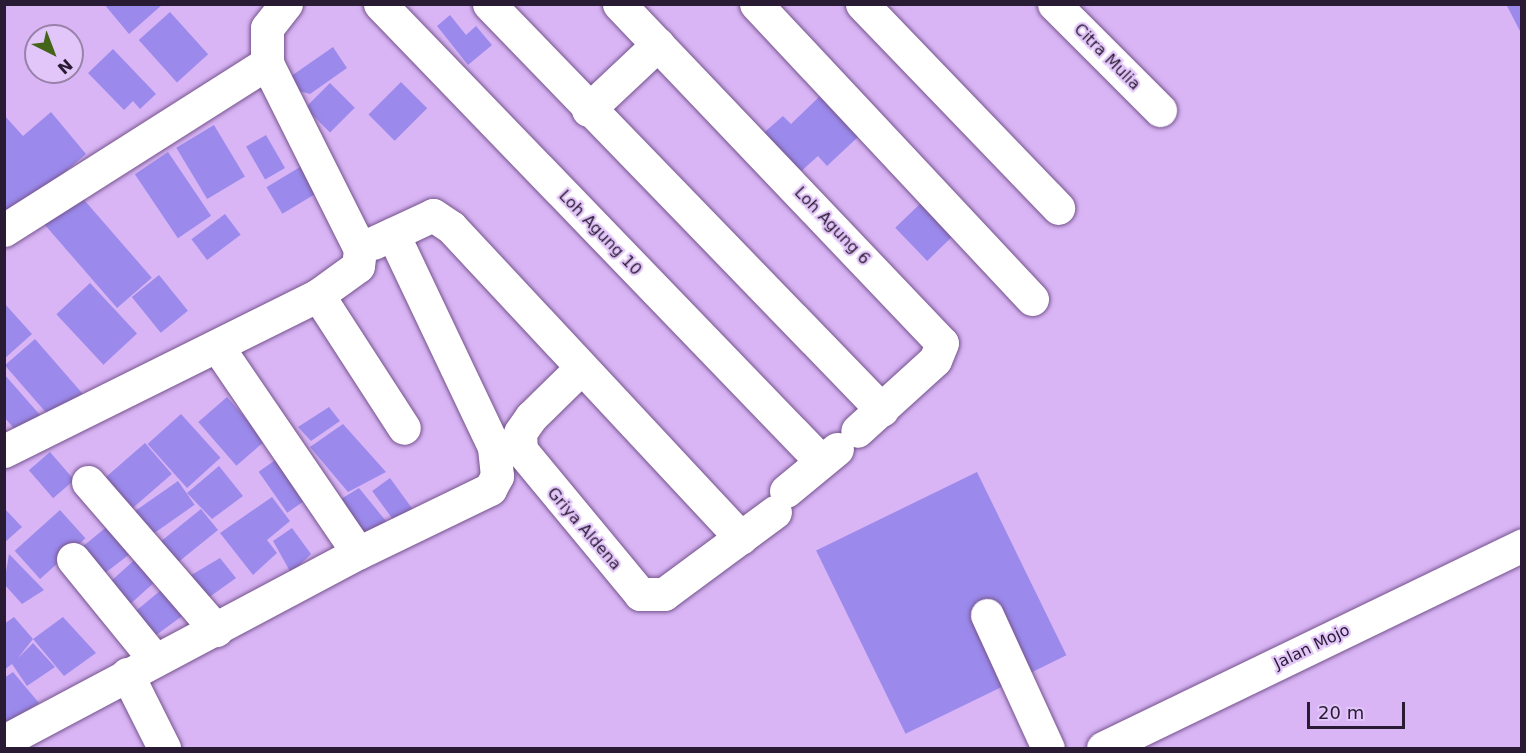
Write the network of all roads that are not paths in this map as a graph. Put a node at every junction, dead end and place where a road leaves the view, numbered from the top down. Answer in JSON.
{"nodes":[{"id":1,"x":380,"y":4,"type":"edge"},
{"id":2,"x":489,"y":4,"type":"edge"},
{"id":3,"x":619,"y":4,"type":"edge"},
{"id":4,"x":756,"y":4,"type":"edge"},
{"id":5,"x":862,"y":4,"type":"edge"},
{"id":6,"x":1054,"y":4,"type":"edge"},
{"id":7,"x":268,"y":12,"type":"edge"},
{"id":8,"x":658,"y":44,"type":"junction"},
{"id":9,"x":267,"y":63,"type":"junction"},
{"id":10,"x":588,"y":110,"type":"junction"},
{"id":11,"x":1160,"y":110,"type":"dead end"},
{"id":12,"x":1059,"y":208,"type":"dead end"},
{"id":13,"x":4,"y":230,"type":"edge"},
{"id":14,"x":393,"y":234,"type":"junction"},
{"id":15,"x":360,"y":249,"type":"junction"},
{"id":16,"x":318,"y":294,"type":"junction"},
{"id":17,"x":1032,"y":299,"type":"dead end"},
{"id":18,"x":217,"y":346,"type":"junction"},
{"id":19,"x":581,"y":368,"type":"junction"},
{"id":20,"x":882,"y":410,"type":"junction"},
{"id":21,"x":404,"y":428,"type":"dead end"},
{"id":22,"x":841,"y":445,"type":"junction"},
{"id":23,"x":4,"y":451,"type":"edge"},
{"id":24,"x":88,"y":482,"type":"dead end"},
{"id":25,"x":780,"y":502,"type":"joint"},
{"id":26,"x":741,"y":538,"type":"junction"},
{"id":27,"x":1521,"y":545,"type":"edge"},
{"id":28,"x":358,"y":553,"type":"junction"},
{"id":29,"x":74,"y":559,"type":"dead end"},
{"id":30,"x":987,"y":615,"type":"dead end"},
{"id":31,"x":216,"y":630,"type":"junction"},
{"id":32,"x":141,"y":667,"type":"junction"},
{"id":33,"x":4,"y":741,"type":"edge"},
{"id":34,"x":164,"y":748,"type":"edge"},
{"id":35,"x":1048,"y":748,"type":"edge"},
{"id":36,"x":1103,"y":748,"type":"edge"}],
"edges":[{"from":1,"to":22,"type":"street","name":"Loh Agung 10"},
{"from":2,"to":10,"type":"street"},
{"from":3,"to":8,"type":"street","name":"Loh Agung 6"},
{"from":4,"to":17,"type":"street"},
{"from":5,"to":12,"type":"street"},
{"from":6,"to":11,"type":"street","name":"Citra Mulia"},
{"from":7,"to":9,"type":"street"},
{"from":8,"to":10,"type":"street"},
{"from":8,"to":20,"type":"street","name":"Loh Agung 6"},
{"from":9,"to":13,"type":"street"},
{"from":9,"to":15,"type":"street"},
{"from":10,"to":20,"type":"street"},
{"from":14,"to":15,"type":"street"},
{"from":14,"to":19,"type":"street"},
{"from":14,"to":28,"type":"street"},
{"from":15,"to":16,"type":"street"},
{"from":16,"to":18,"type":"street"},
{"from":16,"to":21,"type":"street"},
{"from":18,"to":23,"type":"street"},
{"from":18,"to":28,"type":"street"},
{"from":19,"to":26,"type":"street"},
{"from":19,"to":26,"type":"street","name":"Griya Aldena"},
{"from":20,"to":22,"type":"street","name":"Loh Agung 6"},
{"from":22,"to":25,"type":"street","name":"Loh Agung 6"},
{"from":24,"to":31,"type":"street"},
{"from":25,"to":26,"type":"street","name":"Griya Aldena"},
{"from":27,"to":36,"type":"street","name":"Jalan Mojo"},
{"from":28,"to":31,"type":"street"},
{"from":29,"to":32,"type":"street"},
{"from":30,"to":35,"type":"street"},
{"from":31,"to":32,"type":"street"},
{"from":32,"to":33,"type":"street"},
{"from":32,"to":34,"type":"street"}]}
